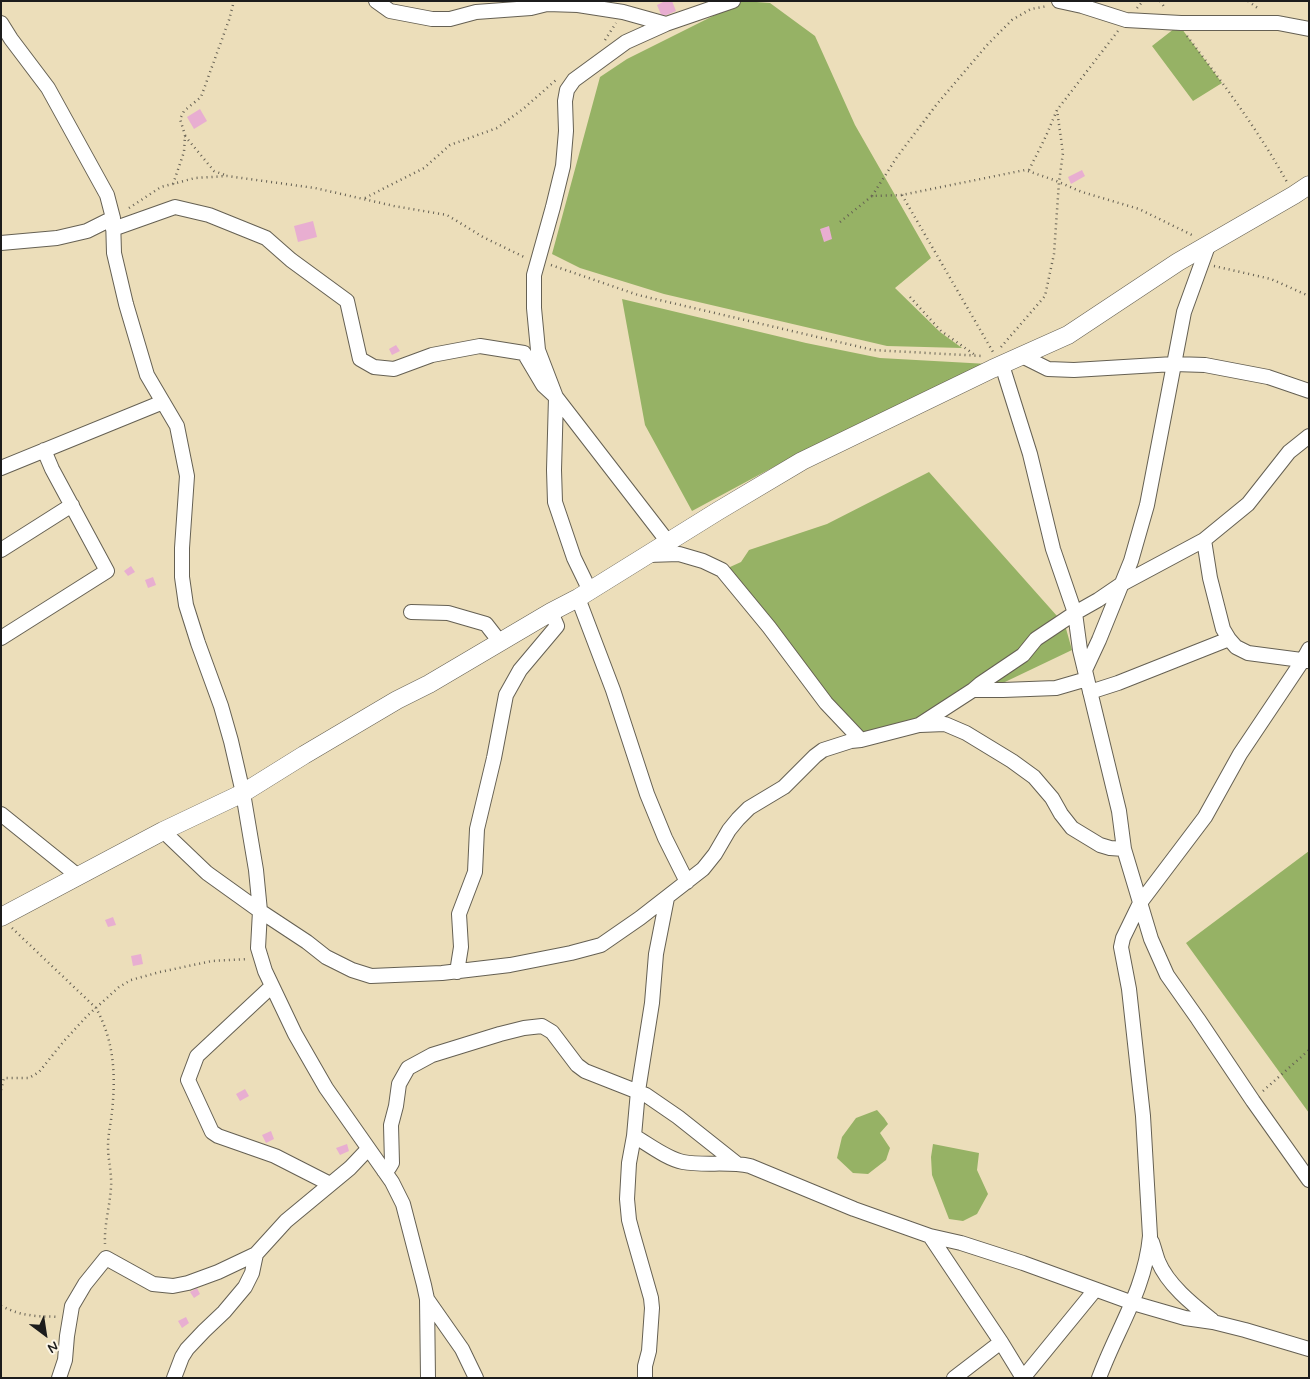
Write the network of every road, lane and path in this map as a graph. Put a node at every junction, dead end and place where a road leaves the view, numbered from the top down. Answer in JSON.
{"nodes":[{"id":1,"x":234,"y":1,"type":"edge"},
{"id":2,"x":376,"y":1,"type":"edge"},
{"id":3,"x":734,"y":1,"type":"edge"},
{"id":4,"x":1143,"y":1,"type":"edge"},
{"id":5,"x":1061,"y":2,"type":"edge"},
{"id":6,"x":623,"y":12,"type":"junction"},
{"id":7,"x":1126,"y":20,"type":"junction"},
{"id":8,"x":1176,"y":22,"type":"junction"},
{"id":9,"x":1,"y":24,"type":"edge"},
{"id":10,"x":666,"y":24,"type":"junction"},
{"id":11,"x":1309,"y":29,"type":"edge"},
{"id":12,"x":604,"y":40,"type":"dead end"},
{"id":13,"x":561,"y":76,"type":"dead end"},
{"id":14,"x":1057,"y":110,"type":"junction"},
{"id":15,"x":185,"y":135,"type":"junction"},
{"id":16,"x":1029,"y":170,"type":"junction"},
{"id":17,"x":227,"y":176,"type":"dead end"},
{"id":18,"x":1059,"y":182,"type":"junction"},
{"id":19,"x":173,"y":184,"type":"dead end"},
{"id":20,"x":1301,"y":190,"type":"edge"},
{"id":21,"x":902,"y":195,"type":"junction"},
{"id":22,"x":872,"y":196,"type":"junction"},
{"id":23,"x":363,"y":199,"type":"dead end"},
{"id":24,"x":840,"y":222,"type":"dead end"},
{"id":25,"x":113,"y":224,"type":"junction"},
{"id":26,"x":1,"y":243,"type":"edge"},
{"id":27,"x":1209,"y":244,"type":"junction"},
{"id":28,"x":1202,"y":264,"type":"junction"},
{"id":29,"x":1309,"y":296,"type":"edge"},
{"id":30,"x":910,"y":298,"type":"dead end"},
{"id":31,"x":976,"y":356,"type":"dead end"},
{"id":32,"x":1022,"y":356,"type":"junction"},
{"id":33,"x":998,"y":360,"type":"junction"},
{"id":34,"x":1174,"y":364,"type":"junction"},
{"id":35,"x":1309,"y":391,"type":"edge"},
{"id":36,"x":556,"y":397,"type":"junction"},
{"id":37,"x":163,"y":402,"type":"junction"},
{"id":38,"x":1309,"y":436,"type":"edge"},
{"id":39,"x":44,"y":450,"type":"junction"},
{"id":40,"x":1,"y":468,"type":"edge"},
{"id":41,"x":72,"y":504,"type":"junction"},
{"id":42,"x":1204,"y":540,"type":"junction"},
{"id":43,"x":668,"y":542,"type":"junction"},
{"id":44,"x":1,"y":550,"type":"edge"},
{"id":45,"x":648,"y":555,"type":"junction"},
{"id":46,"x":1120,"y":585,"type":"junction"},
{"id":47,"x":584,"y":594,"type":"junction"},
{"id":48,"x":411,"y":612,"type":"dead end"},
{"id":49,"x":551,"y":612,"type":"junction"},
{"id":50,"x":1075,"y":613,"type":"junction"},
{"id":51,"x":1,"y":638,"type":"edge"},
{"id":52,"x":1229,"y":639,"type":"junction"},
{"id":53,"x":500,"y":642,"type":"junction"},
{"id":54,"x":1307,"y":657,"type":"edge"},
{"id":55,"x":1088,"y":681,"type":"junction"},
{"id":56,"x":973,"y":690,"type":"junction"},
{"id":57,"x":919,"y":725,"type":"junction"},
{"id":58,"x":861,"y":740,"type":"junction"},
{"id":59,"x":243,"y":793,"type":"junction"},
{"id":60,"x":1,"y":814,"type":"edge"},
{"id":61,"x":163,"y":831,"type":"junction"},
{"id":62,"x":1124,"y":849,"type":"junction"},
{"id":63,"x":78,"y":876,"type":"junction"},
{"id":64,"x":687,"y":882,"type":"junction"},
{"id":65,"x":667,"y":898,"type":"junction"},
{"id":66,"x":1140,"y":903,"type":"junction"},
{"id":67,"x":260,"y":911,"type":"junction"},
{"id":68,"x":5,"y":921,"type":"edge"},
{"id":69,"x":262,"y":958,"type":"junction"},
{"id":70,"x":457,"y":972,"type":"junction"},
{"id":71,"x":272,"y":986,"type":"junction"},
{"id":72,"x":96,"y":1008,"type":"junction"},
{"id":73,"x":1309,"y":1050,"type":"edge"},
{"id":74,"x":3,"y":1078,"type":"edge"},
{"id":75,"x":1,"y":1090,"type":"edge"},
{"id":76,"x":638,"y":1091,"type":"junction"},
{"id":77,"x":1253,"y":1100,"type":"junction"},
{"id":78,"x":634,"y":1136,"type":"junction"},
{"id":79,"x":368,"y":1149,"type":"junction"},
{"id":80,"x":736,"y":1163,"type":"junction"},
{"id":81,"x":384,"y":1171,"type":"junction"},
{"id":82,"x":1309,"y":1180,"type":"edge"},
{"id":83,"x":330,"y":1184,"type":"junction"},
{"id":84,"x":930,"y":1236,"type":"junction"},
{"id":85,"x":1150,"y":1236,"type":"junction"},
{"id":86,"x":256,"y":1254,"type":"junction"},
{"id":87,"x":106,"y":1258,"type":"junction"},
{"id":88,"x":1095,"y":1290,"type":"junction"},
{"id":89,"x":427,"y":1300,"type":"junction"},
{"id":90,"x":1133,"y":1302,"type":"junction"},
{"id":91,"x":1,"y":1306,"type":"edge"},
{"id":92,"x":70,"y":1319,"type":"junction"},
{"id":93,"x":1213,"y":1322,"type":"junction"},
{"id":94,"x":1001,"y":1342,"type":"junction"},
{"id":95,"x":1309,"y":1349,"type":"edge"},
{"id":96,"x":59,"y":1378,"type":"edge"},
{"id":97,"x":174,"y":1378,"type":"edge"},
{"id":98,"x":428,"y":1378,"type":"edge"},
{"id":99,"x":476,"y":1378,"type":"edge"},
{"id":100,"x":645,"y":1378,"type":"edge"},
{"id":101,"x":954,"y":1378,"type":"edge"},
{"id":102,"x":1023,"y":1378,"type":"edge"},
{"id":103,"x":1099,"y":1378,"type":"edge"}],
"edges":[{"from":1,"to":15,"type":"path"},
{"from":2,"to":6,"type":"street"},
{"from":3,"to":10,"type":"street"},
{"from":4,"to":7,"type":"path"},
{"from":5,"to":7,"type":"street"},
{"from":5,"to":22,"type":"path"},
{"from":6,"to":10,"type":"street"},
{"from":6,"to":12,"type":"path"},
{"from":7,"to":8,"type":"street"},
{"from":7,"to":14,"type":"path"},
{"from":8,"to":11,"type":"street"},
{"from":8,"to":20,"type":"path"},
{"from":9,"to":25,"type":"street"},
{"from":10,"to":36,"type":"street"},
{"from":13,"to":23,"type":"path"},
{"from":14,"to":16,"type":"path"},
{"from":14,"to":18,"type":"path"},
{"from":15,"to":17,"type":"path"},
{"from":15,"to":19,"type":"path"},
{"from":16,"to":18,"type":"path"},
{"from":16,"to":21,"type":"path"},
{"from":18,"to":27,"type":"path"},
{"from":18,"to":33,"type":"path"},
{"from":20,"to":27,"type":"street"},
{"from":21,"to":22,"type":"path"},
{"from":21,"to":33,"type":"path"},
{"from":22,"to":24,"type":"path"},
{"from":25,"to":26,"type":"street"},
{"from":25,"to":36,"type":"street"},
{"from":25,"to":37,"type":"street"},
{"from":27,"to":28,"type":"street"},
{"from":27,"to":32,"type":"street"},
{"from":28,"to":29,"type":"path"},
{"from":28,"to":34,"type":"street"},
{"from":30,"to":31,"type":"path"},
{"from":32,"to":33,"type":"street"},
{"from":32,"to":34,"type":"street"},
{"from":33,"to":43,"type":"street"},
{"from":33,"to":50,"type":"street"},
{"from":34,"to":35,"type":"street"},
{"from":34,"to":46,"type":"street"},
{"from":36,"to":43,"type":"street"},
{"from":36,"to":47,"type":"street"},
{"from":37,"to":39,"type":"street"},
{"from":37,"to":59,"type":"street"},
{"from":38,"to":42,"type":"street"},
{"from":39,"to":40,"type":"street"},
{"from":39,"to":41,"type":"street"},
{"from":41,"to":44,"type":"street"},
{"from":41,"to":51,"type":"street"},
{"from":42,"to":46,"type":"street"},
{"from":42,"to":52,"type":"street"},
{"from":43,"to":45,"type":"street"},
{"from":45,"to":47,"type":"street"},
{"from":45,"to":58,"type":"street"},
{"from":46,"to":50,"type":"street"},
{"from":46,"to":55,"type":"street"},
{"from":47,"to":49,"type":"street"},
{"from":47,"to":64,"type":"street"},
{"from":48,"to":53,"type":"street"},
{"from":49,"to":53,"type":"street"},
{"from":49,"to":70,"type":"street"},
{"from":50,"to":55,"type":"street"},
{"from":50,"to":56,"type":"street"},
{"from":52,"to":54,"type":"street"},
{"from":52,"to":55,"type":"street"},
{"from":53,"to":59,"type":"street"},
{"from":54,"to":66,"type":"street"},
{"from":55,"to":56,"type":"street"},
{"from":55,"to":62,"type":"street"},
{"from":56,"to":57,"type":"street"},
{"from":57,"to":58,"type":"street"},
{"from":57,"to":62,"type":"street"},
{"from":58,"to":64,"type":"street"},
{"from":59,"to":61,"type":"street"},
{"from":59,"to":67,"type":"street"},
{"from":60,"to":63,"type":"street"},
{"from":61,"to":63,"type":"street"},
{"from":61,"to":67,"type":"street"},
{"from":62,"to":66,"type":"street"},
{"from":63,"to":68,"type":"street"},
{"from":64,"to":65,"type":"street"},
{"from":65,"to":70,"type":"street"},
{"from":65,"to":76,"type":"street"},
{"from":66,"to":77,"type":"street"},
{"from":66,"to":85,"type":"street"},
{"from":67,"to":69,"type":"street"},
{"from":67,"to":70,"type":"street"},
{"from":68,"to":72,"type":"path"},
{"from":69,"to":71,"type":"street"},
{"from":69,"to":72,"type":"path"},
{"from":71,"to":79,"type":"street"},
{"from":71,"to":83,"type":"street"},
{"from":72,"to":74,"type":"path"},
{"from":72,"to":87,"type":"path"},
{"from":73,"to":77,"type":"path"},
{"from":74,"to":75,"type":"path"},
{"from":76,"to":78,"type":"street"},
{"from":76,"to":80,"type":"street"},
{"from":76,"to":81,"type":"street"},
{"from":77,"to":82,"type":"street"},
{"from":78,"to":80,"type":"street"},
{"from":78,"to":100,"type":"street"},
{"from":79,"to":81,"type":"street"},
{"from":79,"to":83,"type":"street"},
{"from":80,"to":84,"type":"street"},
{"from":81,"to":89,"type":"street"},
{"from":83,"to":86,"type":"street"},
{"from":84,"to":88,"type":"street"},
{"from":84,"to":94,"type":"street"},
{"from":85,"to":90,"type":"street"},
{"from":85,"to":93,"type":"street"},
{"from":86,"to":87,"type":"street"},
{"from":86,"to":97,"type":"street"},
{"from":87,"to":92,"type":"street"},
{"from":88,"to":90,"type":"street"},
{"from":88,"to":102,"type":"street"},
{"from":89,"to":98,"type":"street"},
{"from":89,"to":99,"type":"street"},
{"from":90,"to":93,"type":"street"},
{"from":90,"to":103,"type":"street"},
{"from":91,"to":92,"type":"path"},
{"from":92,"to":96,"type":"street"},
{"from":93,"to":95,"type":"street"},
{"from":94,"to":101,"type":"street"},
{"from":94,"to":102,"type":"street"}]}
